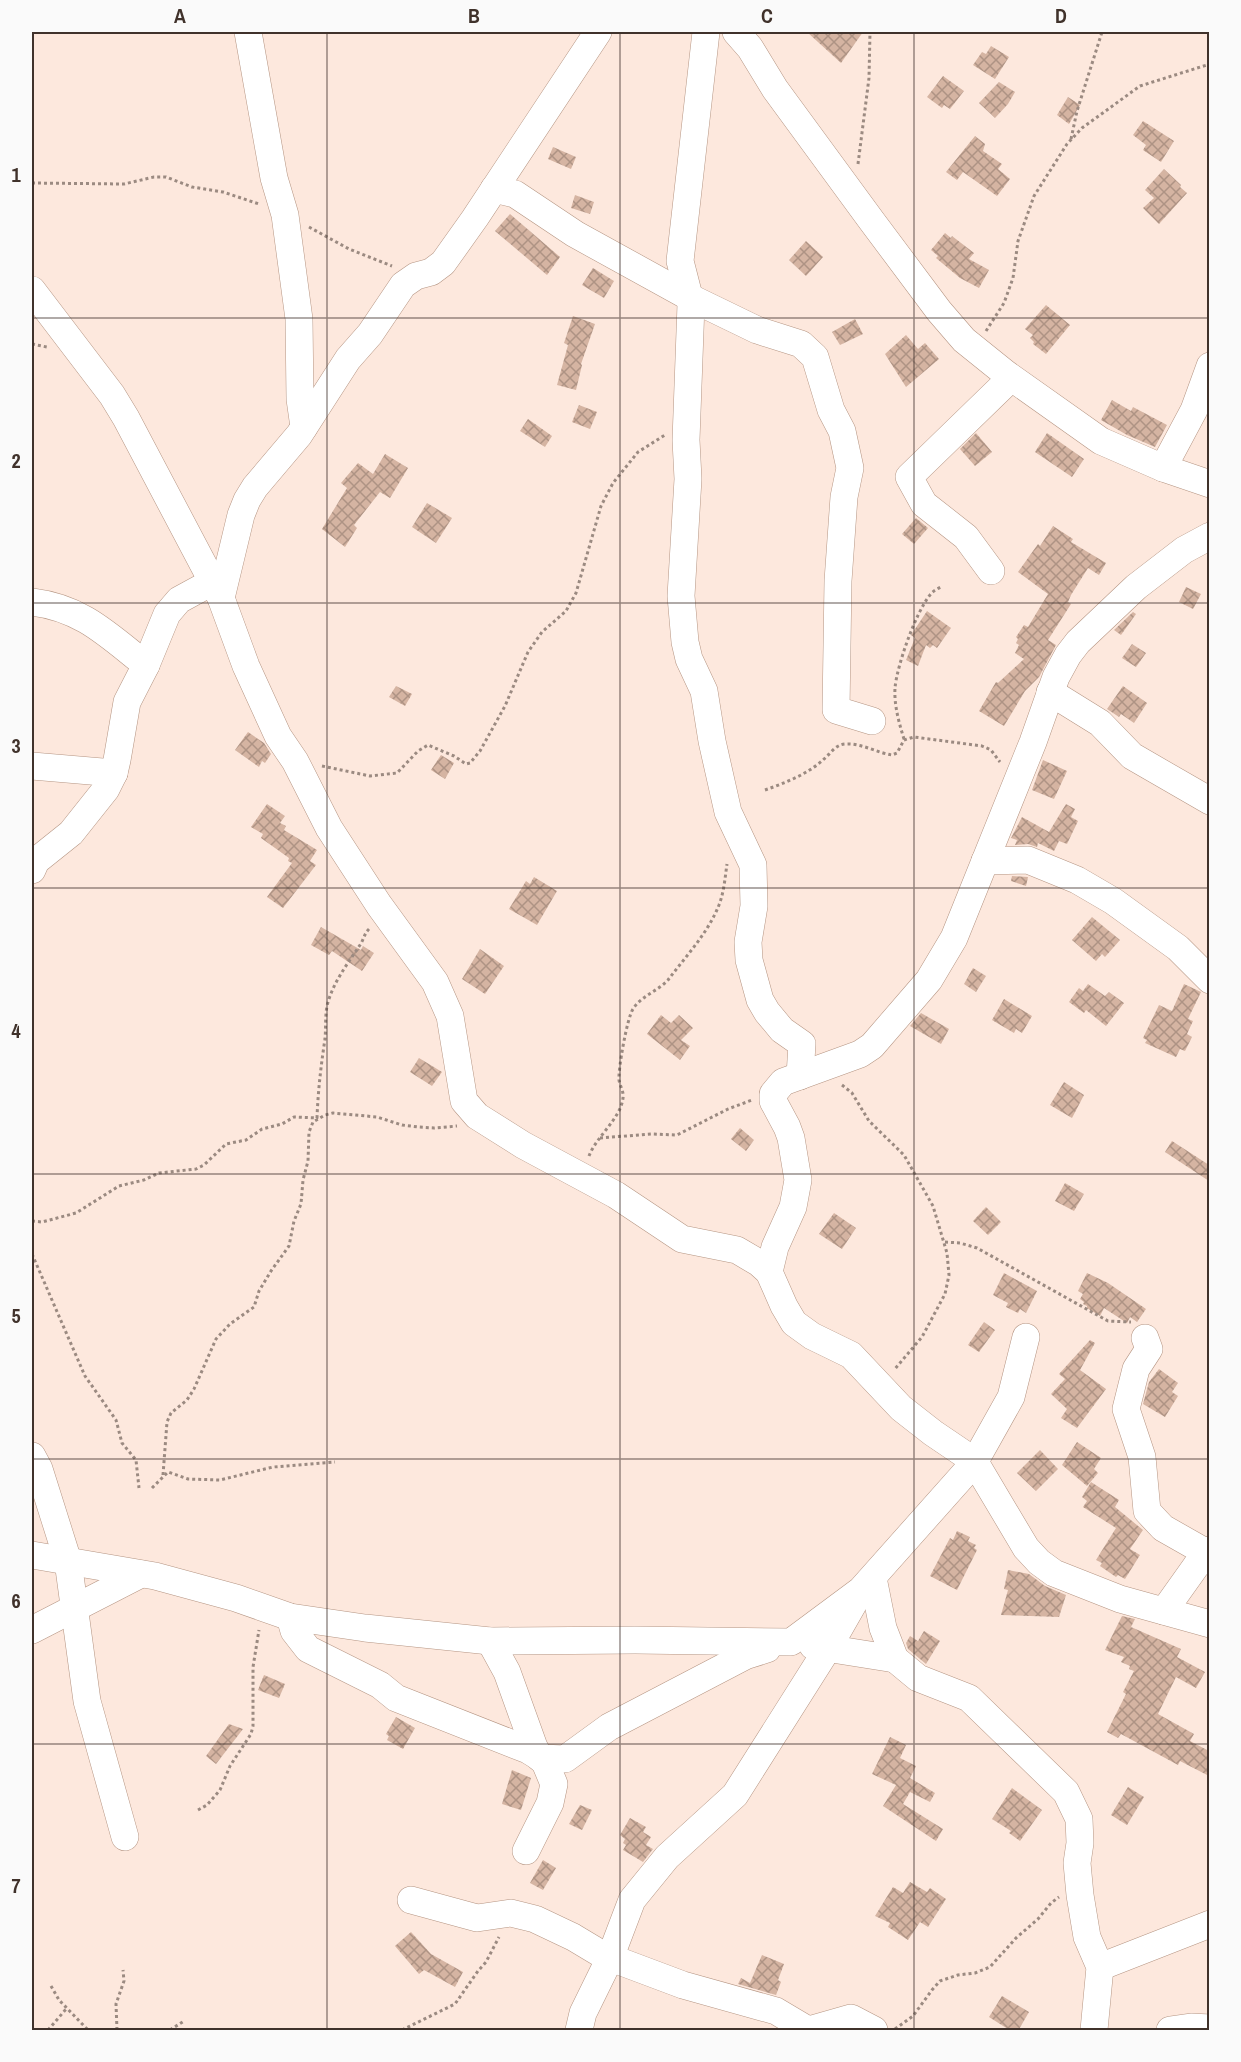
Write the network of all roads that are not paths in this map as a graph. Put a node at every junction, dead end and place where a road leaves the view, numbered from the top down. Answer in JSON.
{"nodes":[{"id":1,"x":248,"y":32,"type":"edge"},
{"id":2,"x":598,"y":32,"type":"edge"},
{"id":3,"x":706,"y":32,"type":"edge"},
{"id":4,"x":736,"y":32,"type":"edge"},
{"id":5,"x":494,"y":189,"type":"junction"},
{"id":6,"x":32,"y":290,"type":"edge"},
{"id":7,"x":691,"y":298,"type":"junction"},
{"id":8,"x":1209,"y":366,"type":"edge"},
{"id":9,"x":1011,"y":378,"type":"junction"},
{"id":10,"x":304,"y":427,"type":"junction"},
{"id":11,"x":1163,"y":468,"type":"junction"},
{"id":12,"x":1209,"y":484,"type":"edge"},
{"id":13,"x":1209,"y":536,"type":"edge"},
{"id":14,"x":991,"y":571,"type":"dead end"},
{"id":15,"x":216,"y":590,"type":"junction"},
{"id":16,"x":32,"y":602,"type":"edge"},
{"id":17,"x":146,"y":665,"type":"junction"},
{"id":18,"x":1050,"y":693,"type":"junction"},
{"id":19,"x":872,"y":721,"type":"dead end"},
{"id":20,"x":32,"y":766,"type":"edge"},
{"id":21,"x":114,"y":773,"type":"junction"},
{"id":22,"x":1209,"y":801,"type":"edge"},
{"id":23,"x":985,"y":861,"type":"junction"},
{"id":24,"x":32,"y":870,"type":"edge"},
{"id":25,"x":1209,"y":980,"type":"edge"},
{"id":26,"x":809,"y":1073,"type":"junction"},
{"id":27,"x":768,"y":1272,"type":"junction"},
{"id":28,"x":1142,"y":1328,"type":"road end"},
{"id":29,"x":1026,"y":1337,"type":"dead end"},
{"id":30,"x":32,"y":1456,"type":"edge"},
{"id":31,"x":974,"y":1463,"type":"junction"},
{"id":32,"x":1208,"y":1552,"type":"edge"},
{"id":33,"x":32,"y":1555,"type":"edge"},
{"id":34,"x":68,"y":1561,"type":"junction"},
{"id":35,"x":141,"y":1574,"type":"junction"},
{"id":36,"x":867,"y":1584,"type":"junction"},
{"id":37,"x":75,"y":1608,"type":"junction"},
{"id":38,"x":1164,"y":1611,"type":"junction"},
{"id":39,"x":280,"y":1613,"type":"junction"},
{"id":40,"x":1209,"y":1624,"type":"edge"},
{"id":41,"x":32,"y":1630,"type":"edge"},
{"id":42,"x":490,"y":1641,"type":"junction"},
{"id":43,"x":790,"y":1642,"type":"junction"},
{"id":44,"x":828,"y":1648,"type":"junction"},
{"id":45,"x":895,"y":1659,"type":"junction"},
{"id":46,"x":540,"y":1758,"type":"junction"},
{"id":47,"x":126,"y":1837,"type":"dead end"},
{"id":48,"x":526,"y":1851,"type":"dead end"},
{"id":49,"x":411,"y":1900,"type":"dead end"},
{"id":50,"x":1209,"y":1924,"type":"edge"},
{"id":51,"x":610,"y":1958,"type":"junction"},
{"id":52,"x":1100,"y":1967,"type":"junction"},
{"id":53,"x":1209,"y":2028,"type":"edge"},
{"id":54,"x":579,"y":2031,"type":"edge"},
{"id":55,"x":808,"y":2031,"type":"edge"},
{"id":56,"x":874,"y":2031,"type":"edge"},
{"id":57,"x":1094,"y":2031,"type":"edge"},
{"id":58,"x":1170,"y":2031,"type":"edge"}],
"edges":[{"from":1,"to":10,"type":"street"},
{"from":2,"to":5,"type":"street"},
{"from":3,"to":7,"type":"street"},
{"from":4,"to":9,"type":"street"},
{"from":5,"to":7,"type":"street"},
{"from":5,"to":10,"type":"street"},
{"from":6,"to":15,"type":"street"},
{"from":7,"to":19,"type":"street"},
{"from":7,"to":26,"type":"street"},
{"from":8,"to":11,"type":"street"},
{"from":9,"to":11,"type":"street"},
{"from":9,"to":14,"type":"street"},
{"from":10,"to":15,"type":"street"},
{"from":11,"to":12,"type":"street"},
{"from":13,"to":18,"type":"street"},
{"from":15,"to":17,"type":"street"},
{"from":15,"to":27,"type":"street"},
{"from":16,"to":17,"type":"street"},
{"from":17,"to":21,"type":"street"},
{"from":18,"to":22,"type":"street"},
{"from":18,"to":23,"type":"street"},
{"from":20,"to":21,"type":"street"},
{"from":21,"to":24,"type":"street"},
{"from":23,"to":25,"type":"street"},
{"from":23,"to":26,"type":"street"},
{"from":26,"to":27,"type":"street"},
{"from":27,"to":31,"type":"street"},
{"from":28,"to":32,"type":"street"},
{"from":29,"to":31,"type":"street"},
{"from":30,"to":34,"type":"street"},
{"from":31,"to":36,"type":"street"},
{"from":31,"to":38,"type":"street"},
{"from":32,"to":38,"type":"street"},
{"from":33,"to":34,"type":"street"},
{"from":34,"to":35,"type":"street"},
{"from":34,"to":37,"type":"street"},
{"from":35,"to":37,"type":"street"},
{"from":35,"to":39,"type":"street"},
{"from":36,"to":43,"type":"street"},
{"from":36,"to":44,"type":"street"},
{"from":36,"to":45,"type":"street"},
{"from":37,"to":41,"type":"street"},
{"from":37,"to":47,"type":"street"},
{"from":38,"to":40,"type":"street"},
{"from":39,"to":42,"type":"street"},
{"from":39,"to":46,"type":"street"},
{"from":42,"to":43,"type":"street"},
{"from":42,"to":46,"type":"street"},
{"from":43,"to":44,"type":"street"},
{"from":43,"to":46,"type":"street"},
{"from":44,"to":45,"type":"street"},
{"from":44,"to":51,"type":"street"},
{"from":45,"to":52,"type":"street"},
{"from":46,"to":48,"type":"street"},
{"from":49,"to":51,"type":"street"},
{"from":50,"to":52,"type":"street"},
{"from":51,"to":54,"type":"street"},
{"from":51,"to":55,"type":"street"},
{"from":52,"to":57,"type":"street"},
{"from":53,"to":58,"type":"street"},
{"from":55,"to":56,"type":"street"}]}
